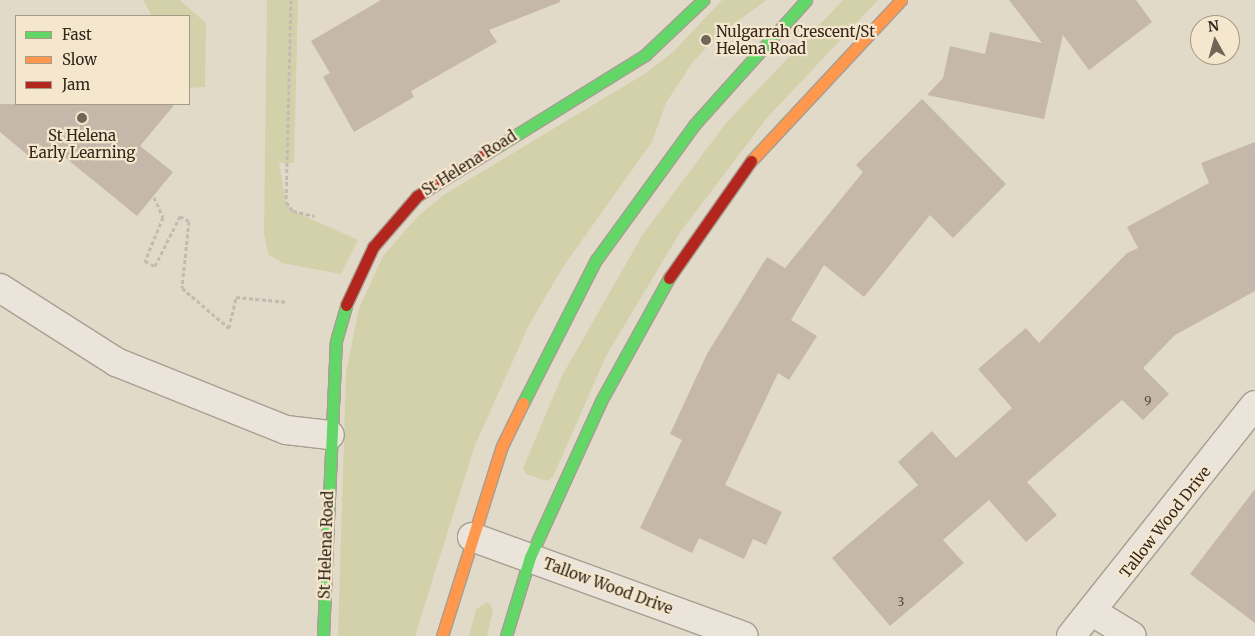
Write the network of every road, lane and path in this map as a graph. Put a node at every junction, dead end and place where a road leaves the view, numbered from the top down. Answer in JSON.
{"nodes":[{"id":1,"x":291,"y":0,"type":"edge"},
{"id":2,"x":703,"y":0,"type":"edge"},
{"id":3,"x":806,"y":0,"type":"edge"},
{"id":4,"x":901,"y":0,"type":"edge"},
{"id":5,"x":154,"y":196,"type":"dead end"},
{"id":6,"x":314,"y":216,"type":"dead end"},
{"id":7,"x":0,"y":288,"type":"edge"},
{"id":8,"x":288,"y":302,"type":"dead end"},
{"id":9,"x":1255,"y":405,"type":"edge"},
{"id":10,"x":330,"y":435,"type":"junction"},
{"id":11,"x":472,"y":537,"type":"junction"},
{"id":12,"x":530,"y":557,"type":"junction"},
{"id":13,"x":1094,"y":613,"type":"junction"},
{"id":14,"x":323,"y":636,"type":"edge"},
{"id":15,"x":442,"y":636,"type":"edge"},
{"id":16,"x":506,"y":636,"type":"edge"},
{"id":17,"x":744,"y":636,"type":"edge"},
{"id":18,"x":1071,"y":636,"type":"edge"},
{"id":19,"x":1132,"y":636,"type":"edge"}],
"edges":[{"from":1,"to":6,"type":"path"},
{"from":2,"to":10,"type":"street","name":"St Helena Road"},
{"from":3,"to":11,"type":"street"},
{"from":4,"to":12,"type":"street"},
{"from":5,"to":8,"type":"path"},
{"from":7,"to":10,"type":"street"},
{"from":9,"to":13,"type":"street","name":"Tallow Wood Drive"},
{"from":10,"to":14,"type":"street","name":"St Helena Road"},
{"from":11,"to":12,"type":"street","name":"Tallow Wood Drive"},
{"from":11,"to":15,"type":"street"},
{"from":12,"to":16,"type":"street"},
{"from":12,"to":17,"type":"street","name":"Tallow Wood Drive"},
{"from":13,"to":18,"type":"street","name":"Tallow Wood Drive"},
{"from":13,"to":19,"type":"street"}]}
